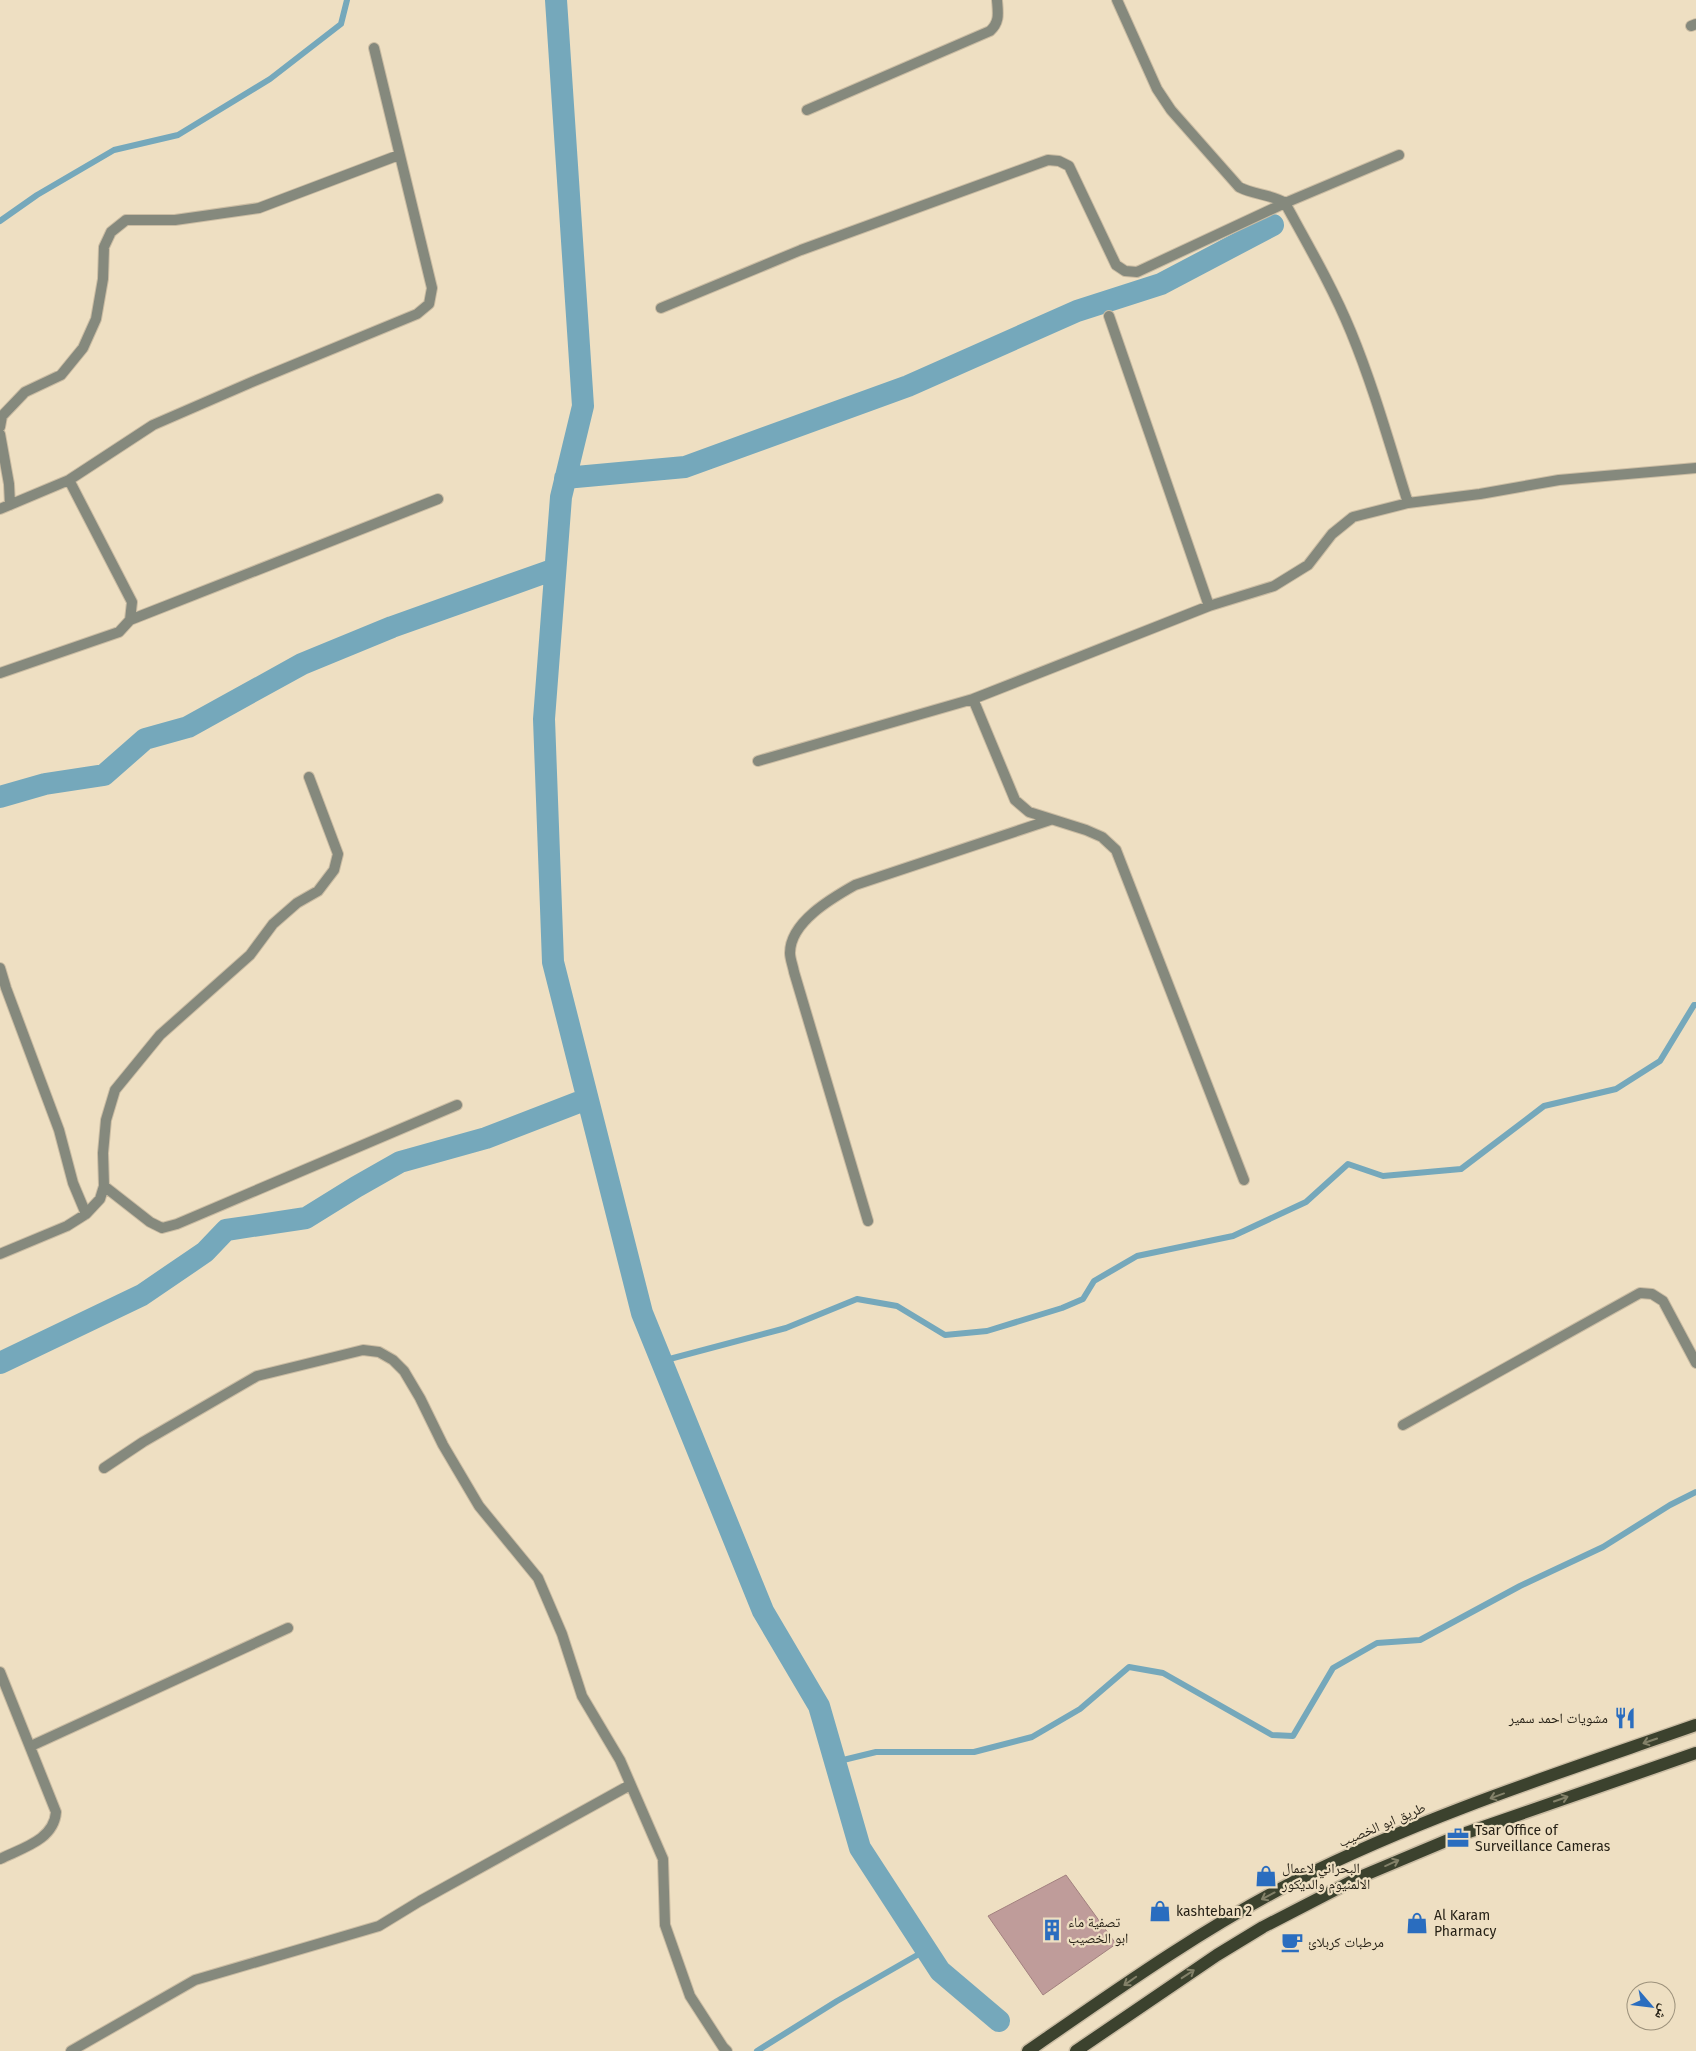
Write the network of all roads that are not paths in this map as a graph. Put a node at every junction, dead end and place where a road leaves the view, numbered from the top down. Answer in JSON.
{"nodes":[{"id":1,"x":997,"y":0,"type":"edge"},
{"id":2,"x":1117,"y":0,"type":"edge"},
{"id":3,"x":374,"y":48,"type":"dead end"},
{"id":4,"x":807,"y":110,"type":"dead end"},
{"id":5,"x":399,"y":155,"type":"junction"},
{"id":6,"x":1400,"y":155,"type":"dead end"},
{"id":7,"x":1285,"y":203,"type":"junction"},
{"id":8,"x":661,"y":308,"type":"dead end"},
{"id":9,"x":1109,"y":316,"type":"dead end"},
{"id":10,"x":1,"y":418,"type":"edge"},
{"id":11,"x":0,"y":434,"type":"edge"},
{"id":12,"x":1696,"y":468,"type":"edge"},
{"id":13,"x":69,"y":480,"type":"junction"},
{"id":14,"x":438,"y":499,"type":"dead end"},
{"id":15,"x":1408,"y":503,"type":"junction"},
{"id":16,"x":5,"y":507,"type":"edge"},
{"id":17,"x":1209,"y":606,"type":"junction"},
{"id":18,"x":130,"y":620,"type":"junction"},
{"id":19,"x":0,"y":673,"type":"edge"},
{"id":20,"x":973,"y":699,"type":"junction"},
{"id":21,"x":758,"y":761,"type":"dead end"},
{"id":22,"x":309,"y":777,"type":"dead end"},
{"id":23,"x":1050,"y":820,"type":"junction"},
{"id":24,"x":0,"y":968,"type":"edge"},
{"id":25,"x":457,"y":1105,"type":"dead end"},
{"id":26,"x":1244,"y":1180,"type":"dead end"},
{"id":27,"x":104,"y":1186,"type":"junction"},
{"id":28,"x":86,"y":1214,"type":"junction"},
{"id":29,"x":868,"y":1221,"type":"dead end"},
{"id":30,"x":0,"y":1254,"type":"edge"},
{"id":31,"x":1696,"y":1363,"type":"edge"},
{"id":32,"x":1403,"y":1425,"type":"dead end"},
{"id":33,"x":104,"y":1468,"type":"dead end"},
{"id":34,"x":288,"y":1628,"type":"dead end"},
{"id":35,"x":0,"y":1672,"type":"edge"},
{"id":36,"x":1696,"y":1725,"type":"edge"},
{"id":37,"x":31,"y":1746,"type":"junction"},
{"id":38,"x":1696,"y":1753,"type":"edge"},
{"id":39,"x":630,"y":1785,"type":"junction"},
{"id":40,"x":0,"y":1859,"type":"edge"},
{"id":41,"x":725,"y":2049,"type":"edge"},
{"id":42,"x":71,"y":2051,"type":"edge"},
{"id":43,"x":1028,"y":2051,"type":"edge"},
{"id":44,"x":1076,"y":2051,"type":"edge"}],
"edges":[{"from":1,"to":4,"type":"street"},
{"from":2,"to":7,"type":"street"},
{"from":3,"to":5,"type":"street"},
{"from":5,"to":10,"type":"street"},
{"from":5,"to":13,"type":"street"},
{"from":6,"to":7,"type":"street"},
{"from":7,"to":8,"type":"street"},
{"from":7,"to":15,"type":"street"},
{"from":9,"to":17,"type":"street"},
{"from":11,"to":16,"type":"street"},
{"from":12,"to":15,"type":"street"},
{"from":13,"to":16,"type":"street"},
{"from":13,"to":18,"type":"street"},
{"from":14,"to":18,"type":"street"},
{"from":15,"to":17,"type":"street"},
{"from":17,"to":20,"type":"street"},
{"from":18,"to":19,"type":"street"},
{"from":20,"to":21,"type":"street"},
{"from":20,"to":23,"type":"street"},
{"from":22,"to":27,"type":"street"},
{"from":23,"to":26,"type":"street"},
{"from":23,"to":29,"type":"street"},
{"from":24,"to":28,"type":"street"},
{"from":25,"to":27,"type":"street"},
{"from":27,"to":28,"type":"street"},
{"from":28,"to":30,"type":"street"},
{"from":31,"to":32,"type":"street"},
{"from":33,"to":39,"type":"street"},
{"from":34,"to":37,"type":"street"},
{"from":35,"to":37,"type":"street"},
{"from":36,"to":43,"type":"main road","name":"طريق ابو الخصيب","one_way":true},
{"from":37,"to":40,"type":"street"},
{"from":44,"to":38,"type":"main road","one_way":true},
{"from":39,"to":41,"type":"street"},
{"from":39,"to":42,"type":"street"}]}
